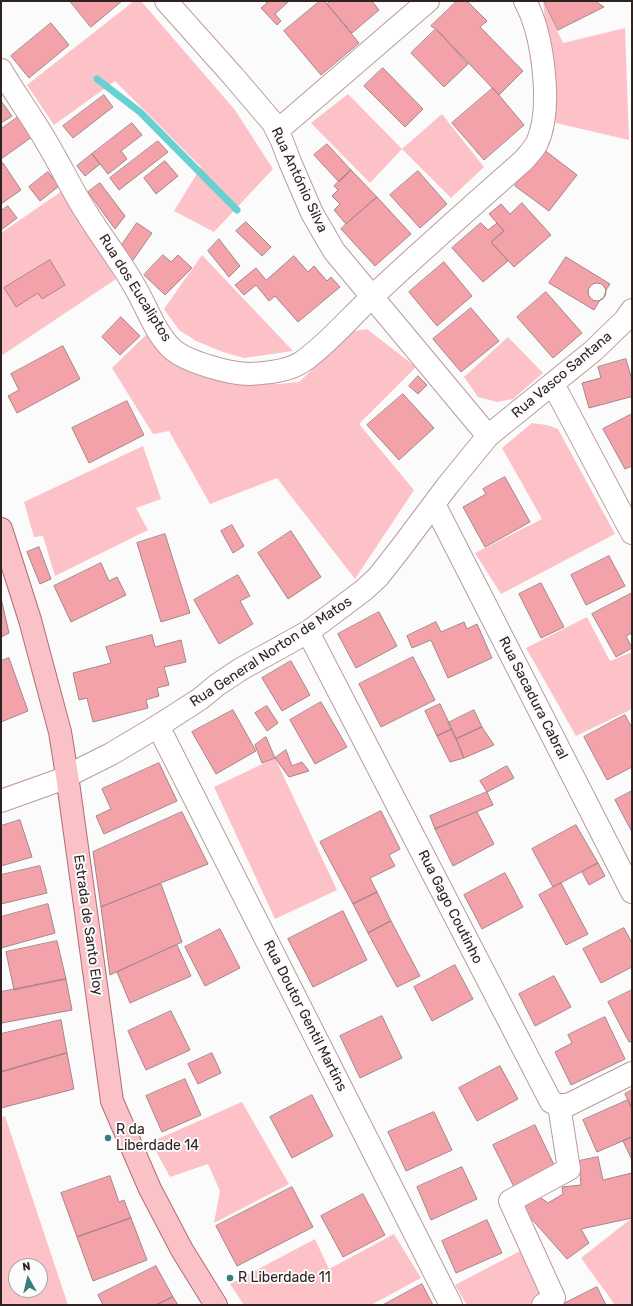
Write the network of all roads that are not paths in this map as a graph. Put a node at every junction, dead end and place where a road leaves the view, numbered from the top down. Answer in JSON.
{"nodes":[{"id":1,"x":428,"y":1,"type":"edge"},
{"id":2,"x":525,"y":1,"type":"edge"},
{"id":3,"x":177,"y":5,"type":"edge"},
{"id":4,"x":3,"y":77,"type":"edge"},
{"id":5,"x":277,"y":131,"type":"junction"},
{"id":6,"x":373,"y":296,"type":"junction"},
{"id":7,"x":632,"y":310,"type":"edge"},
{"id":8,"x":553,"y":384,"type":"junction"},
{"id":9,"x":488,"y":436,"type":"junction"},
{"id":10,"x":434,"y":504,"type":"junction"},
{"id":11,"x":1,"y":529,"type":"edge"},
{"id":12,"x":632,"y":533,"type":"edge"},
{"id":13,"x":308,"y":632,"type":"junction"},
{"id":14,"x":158,"y":726,"type":"junction"},
{"id":15,"x":68,"y":775,"type":"junction"},
{"id":16,"x":1,"y":801,"type":"edge"},
{"id":17,"x":632,"y":892,"type":"edge"},
{"id":18,"x":632,"y":1073,"type":"edge"},
{"id":19,"x":559,"y":1105,"type":"junction"},
{"id":20,"x":216,"y":1305,"type":"edge"},
{"id":21,"x":451,"y":1305,"type":"edge"},
{"id":22,"x":542,"y":1305,"type":"edge"}],
"edges":[{"from":1,"to":5,"type":"street"},
{"from":2,"to":6,"type":"street","name":"Rua dos Eucaliptos"},
{"from":3,"to":5,"type":"street","name":"Rua António Silva"},
{"from":4,"to":6,"type":"street","name":"Rua dos Eucaliptos"},
{"from":5,"to":6,"type":"street","name":"Rua António Silva"},
{"from":6,"to":9,"type":"street","name":"Rua António Silva"},
{"from":7,"to":8,"type":"street","name":"Rua Vasco Santana"},
{"from":8,"to":9,"type":"street","name":"Rua Vasco Santana"},
{"from":8,"to":12,"type":"street"},
{"from":9,"to":10,"type":"street","name":"Rua General Norton de Matos"},
{"from":10,"to":13,"type":"street","name":"Rua General Norton de Matos"},
{"from":10,"to":17,"type":"street","name":"Rua Sacadura Cabral"},
{"from":11,"to":15,"type":"main road","name":"Estrada de Santo Eloy"},
{"from":13,"to":14,"type":"street","name":"Rua General Norton de Matos"},
{"from":13,"to":19,"type":"street","name":"Rua Gago Coutinho"},
{"from":14,"to":15,"type":"street","name":"Rua General Norton de Matos"},
{"from":14,"to":21,"type":"street","name":"Rua Doutor Gentil Martins"},
{"from":15,"to":16,"type":"street","name":"Rua General Norton de Matos"},
{"from":15,"to":20,"type":"main road","name":"Estrada de Santo Eloy"},
{"from":18,"to":19,"type":"street"},
{"from":19,"to":22,"type":"street"}]}
